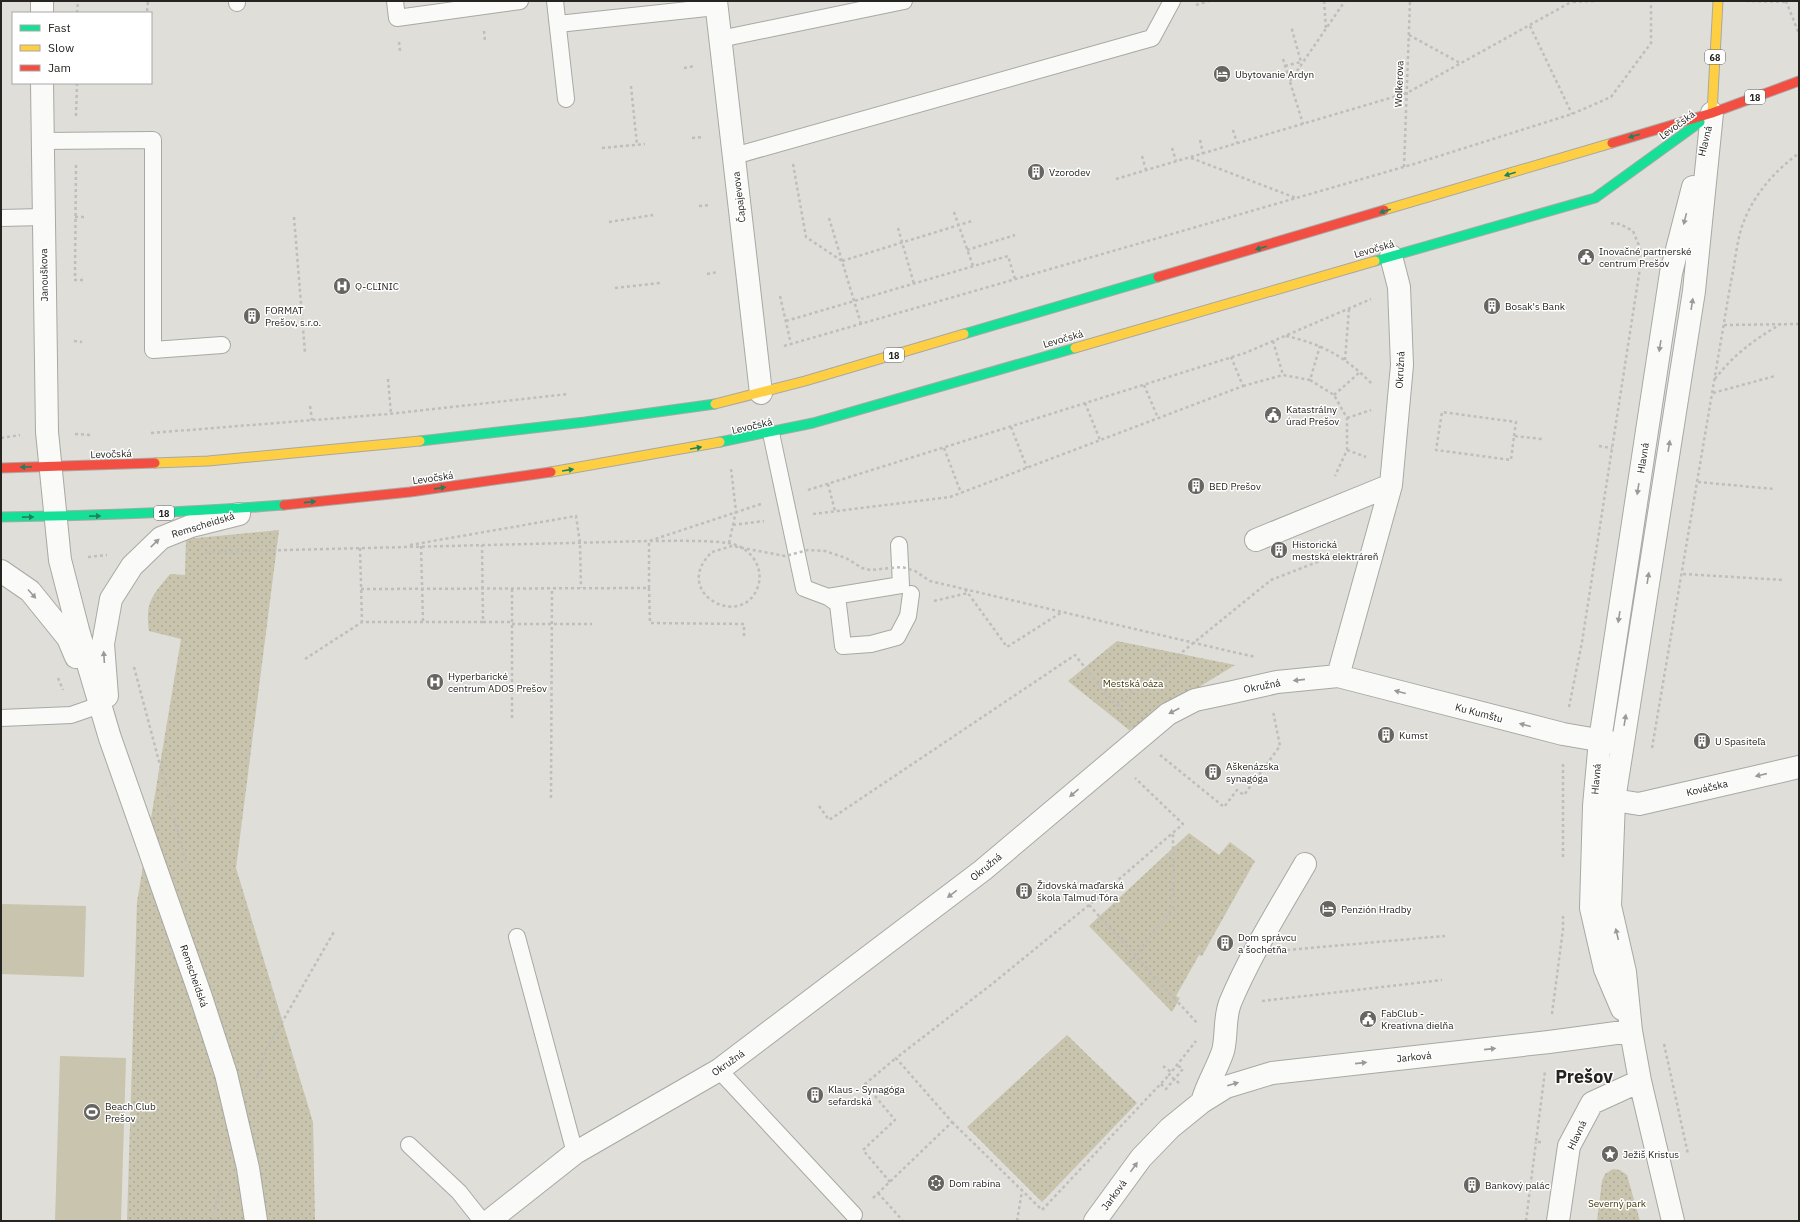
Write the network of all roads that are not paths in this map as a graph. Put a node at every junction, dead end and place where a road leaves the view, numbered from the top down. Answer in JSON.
{"nodes":[{"id":1,"x":42,"y":1,"type":"edge"},
{"id":2,"x":395,"y":1,"type":"edge"},
{"id":3,"x":520,"y":1,"type":"edge"},
{"id":4,"x":555,"y":1,"type":"edge"},
{"id":5,"x":904,"y":1,"type":"edge"},
{"id":6,"x":1172,"y":1,"type":"edge"},
{"id":7,"x":1718,"y":1,"type":"edge"},
{"id":8,"x":716,"y":4,"type":"edge"},
{"id":9,"x":42,"y":12,"type":"edge"},
{"id":10,"x":558,"y":24,"type":"junction"},
{"id":11,"x":720,"y":39,"type":"junction"},
{"id":12,"x":1799,"y":82,"type":"edge"},
{"id":13,"x":42,"y":84,"type":"edge"},
{"id":14,"x":566,"y":99,"type":"dead end"},
{"id":15,"x":1712,"y":113,"type":"junction"},
{"id":16,"x":42,"y":141,"type":"junction"},
{"id":17,"x":734,"y":156,"type":"junction"},
{"id":18,"x":43,"y":217,"type":"junction"},
{"id":19,"x":1,"y":218,"type":"edge"},
{"id":20,"x":1391,"y":256,"type":"junction"},
{"id":21,"x":222,"y":345,"type":"dead end"},
{"id":22,"x":761,"y":393,"type":"junction"},
{"id":23,"x":771,"y":432,"type":"junction"},
{"id":24,"x":50,"y":466,"type":"junction"},
{"id":25,"x":1,"y":468,"type":"edge"},
{"id":26,"x":1391,"y":485,"type":"junction"},
{"id":27,"x":272,"y":505,"type":"junction"},
{"id":28,"x":56,"y":516,"type":"junction"},
{"id":29,"x":1,"y":517,"type":"edge"},
{"id":30,"x":1256,"y":540,"type":"dead end"},
{"id":31,"x":899,"y":544,"type":"dead end"},
{"id":32,"x":1,"y":571,"type":"edge"},
{"id":33,"x":911,"y":594,"type":"dead end"},
{"id":34,"x":828,"y":597,"type":"junction"},
{"id":35,"x":1338,"y":676,"type":"junction"},
{"id":36,"x":97,"y":706,"type":"junction"},
{"id":37,"x":1,"y":718,"type":"edge"},
{"id":38,"x":110,"y":738,"type":"junction"},
{"id":39,"x":1600,"y":740,"type":"junction"},
{"id":40,"x":1622,"y":744,"type":"junction"},
{"id":41,"x":1799,"y":766,"type":"edge"},
{"id":42,"x":1614,"y":800,"type":"junction"},
{"id":43,"x":1305,"y":864,"type":"dead end"},
{"id":44,"x":517,"y":937,"type":"dead end"},
{"id":45,"x":1631,"y":1031,"type":"junction"},
{"id":46,"x":720,"y":1070,"type":"junction"},
{"id":47,"x":1640,"y":1081,"type":"junction"},
{"id":48,"x":1202,"y":1102,"type":"junction"},
{"id":49,"x":409,"y":1146,"type":"dead end"},
{"id":50,"x":575,"y":1154,"type":"junction"},
{"id":51,"x":854,"y":1216,"type":"road end"},
{"id":52,"x":256,"y":1221,"type":"edge"},
{"id":53,"x":482,"y":1221,"type":"edge"},
{"id":54,"x":489,"y":1221,"type":"edge"},
{"id":55,"x":1094,"y":1221,"type":"edge"},
{"id":56,"x":1558,"y":1221,"type":"edge"},
{"id":57,"x":1673,"y":1221,"type":"edge"}],
"edges":[{"from":1,"to":9,"type":"street"},
{"from":2,"to":3,"type":"lane"},
{"from":4,"to":10,"type":"lane"},
{"from":5,"to":11,"type":"lane"},
{"from":6,"to":17,"type":"lane"},
{"from":7,"to":15,"type":"main road","number":"68"},
{"from":8,"to":10,"type":"lane"},
{"from":8,"to":11,"type":"street","name":"Čapajevova"},
{"from":10,"to":14,"type":"lane"},
{"from":11,"to":17,"type":"street","name":"Čapajevova"},
{"from":12,"to":15,"type":"main road","number":"18"},
{"from":13,"to":16,"type":"street","name":"Janouškova"},
{"from":15,"to":20,"type":"main road","name":"Levočská","number":"18"},
{"from":15,"to":22,"type":"main road","name":"Levočská","number":"18","one_way":true},
{"from":15,"to":39,"type":"street","name":"Hlavná","one_way":true},
{"from":40,"to":15,"type":"street","name":"Hlavná","one_way":true},
{"from":16,"to":18,"type":"street","name":"Janouškova"},
{"from":16,"to":21,"type":"lane"},
{"from":17,"to":22,"type":"street","name":"Čapajevova"},
{"from":18,"to":19,"type":"lane"},
{"from":18,"to":24,"type":"street","name":"Janouškova"},
{"from":20,"to":23,"type":"main road","name":"Levočská","number":"18"},
{"from":20,"to":26,"type":"street","name":"Okružná"},
{"from":22,"to":24,"type":"main road","name":"Levočská","number":"18"},
{"from":27,"to":23,"type":"main road","name":"Levočská","number":"18","one_way":true},
{"from":23,"to":34,"type":"lane"},
{"from":24,"to":25,"type":"main road","name":"Levočská","number":"18","one_way":true},
{"from":24,"to":28,"type":"street","name":"Janouškova"},
{"from":26,"to":30,"type":"street"},
{"from":26,"to":35,"type":"street","name":"Okružná"},
{"from":28,"to":27,"type":"main road","name":"Levočská","number":"18","one_way":true},
{"from":38,"to":27,"type":"street","name":"Remscheidská","one_way":true},
{"from":29,"to":28,"type":"main road","name":"Levočská","number":"18","one_way":true},
{"from":28,"to":38,"type":"street","name":"Remscheidská"},
{"from":31,"to":34,"type":"lane"},
{"from":32,"to":36,"type":"street","name":"Remscheidská","one_way":true},
{"from":33,"to":34,"type":"lane"},
{"from":39,"to":35,"type":"street","name":"Ku Kumštu","one_way":true},
{"from":35,"to":46,"type":"street","name":"Okružná","one_way":true},
{"from":36,"to":37,"type":"lane"},
{"from":36,"to":38,"type":"street","name":"Remscheidská"},
{"from":38,"to":52,"type":"street","name":"Remscheidská"},
{"from":39,"to":40,"type":"street","name":"Ku Kumštu"},
{"from":39,"to":45,"type":"street","name":"Hlavná"},
{"from":40,"to":42,"type":"street","name":"Hlavná"},
{"from":41,"to":42,"type":"street","name":"Kováčska","one_way":true},
{"from":45,"to":42,"type":"street","name":"Hlavná","one_way":true},
{"from":43,"to":48,"type":"street"},
{"from":44,"to":50,"type":"lane"},
{"from":45,"to":47,"type":"street","name":"Hlavná"},
{"from":48,"to":45,"type":"street","name":"Jarková","one_way":true},
{"from":46,"to":50,"type":"street","name":"Okružná"},
{"from":46,"to":51,"type":"lane"},
{"from":47,"to":56,"type":"street","name":"Hlavná"},
{"from":47,"to":57,"type":"street","name":"Hlavná"},
{"from":55,"to":48,"type":"street","name":"Jarková","one_way":true},
{"from":49,"to":53,"type":"lane"},
{"from":50,"to":54,"type":"street","name":"Okružná"}]}
